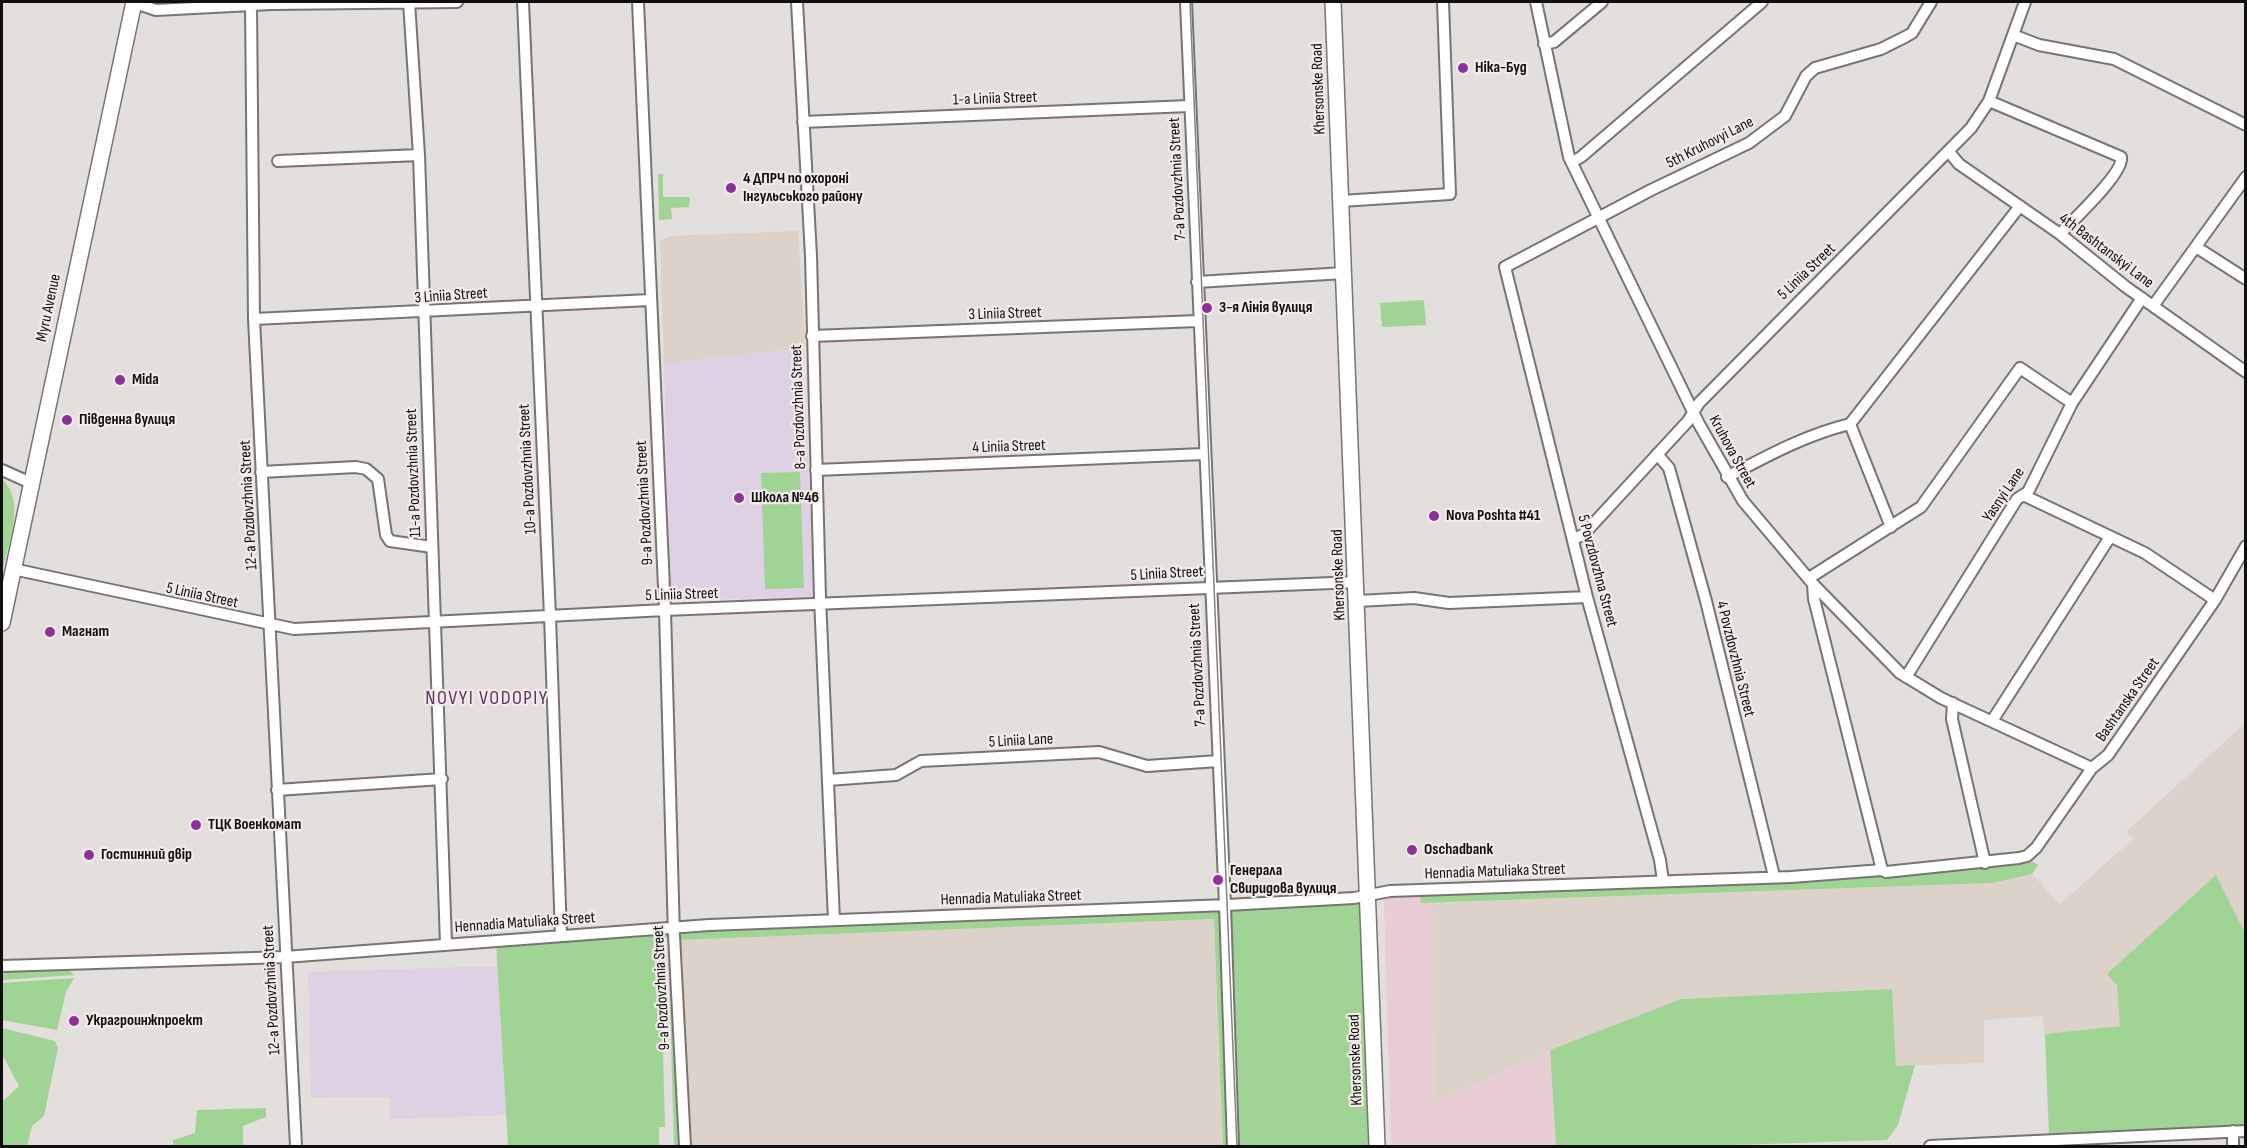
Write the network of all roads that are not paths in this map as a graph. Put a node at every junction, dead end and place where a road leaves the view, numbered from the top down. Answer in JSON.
{"nodes":[{"id":1,"x":134,"y":2,"type":"edge"},
{"id":2,"x":458,"y":2,"type":"edge"},
{"id":3,"x":523,"y":2,"type":"edge"},
{"id":4,"x":638,"y":2,"type":"edge"},
{"id":5,"x":797,"y":2,"type":"edge"},
{"id":6,"x":1186,"y":2,"type":"edge"},
{"id":7,"x":1333,"y":2,"type":"edge"},
{"id":8,"x":1443,"y":2,"type":"edge"},
{"id":9,"x":1536,"y":2,"type":"edge"},
{"id":10,"x":1602,"y":2,"type":"edge"},
{"id":11,"x":1762,"y":2,"type":"edge"},
{"id":12,"x":1931,"y":2,"type":"edge"},
{"id":13,"x":2025,"y":2,"type":"edge"},
{"id":14,"x":409,"y":3,"type":"edge"},
{"id":15,"x":251,"y":5,"type":"junction"},
{"id":16,"x":2013,"y":35,"type":"junction"},
{"id":17,"x":1544,"y":44,"type":"junction"},
{"id":18,"x":1989,"y":101,"type":"junction"},
{"id":19,"x":1190,"y":106,"type":"junction"},
{"id":20,"x":803,"y":122,"type":"junction"},
{"id":21,"x":2246,"y":125,"type":"edge"},
{"id":22,"x":1949,"y":152,"type":"junction"},
{"id":23,"x":419,"y":155,"type":"junction"},
{"id":24,"x":278,"y":161,"type":"dead end"},
{"id":25,"x":1572,"y":162,"type":"junction"},
{"id":26,"x":2246,"y":177,"type":"edge"},
{"id":27,"x":1341,"y":201,"type":"junction"},
{"id":28,"x":2020,"y":206,"type":"junction"},
{"id":29,"x":1599,"y":219,"type":"junction"},
{"id":30,"x":2060,"y":234,"type":"junction"},
{"id":31,"x":2196,"y":247,"type":"junction"},
{"id":32,"x":1505,"y":267,"type":"joint"},
{"id":33,"x":1344,"y":273,"type":"junction"},
{"id":34,"x":2246,"y":279,"type":"edge"},
{"id":35,"x":1197,"y":282,"type":"junction"},
{"id":36,"x":2142,"y":298,"type":"junction"},
{"id":37,"x":650,"y":300,"type":"junction"},
{"id":38,"x":535,"y":305,"type":"junction"},
{"id":39,"x":2153,"y":306,"type":"junction"},
{"id":40,"x":423,"y":313,"type":"junction"},
{"id":41,"x":254,"y":319,"type":"junction"},
{"id":42,"x":1198,"y":321,"type":"junction"},
{"id":43,"x":813,"y":336,"type":"junction"},
{"id":44,"x":2246,"y":372,"type":"edge"},
{"id":45,"x":2072,"y":403,"type":"junction"},
{"id":46,"x":1693,"y":411,"type":"junction"},
{"id":47,"x":1850,"y":424,"type":"junction"},
{"id":48,"x":1204,"y":454,"type":"junction"},
{"id":49,"x":1657,"y":454,"type":"junction"},
{"id":50,"x":2,"y":470,"type":"edge"},
{"id":51,"x":816,"y":470,"type":"junction"},
{"id":52,"x":261,"y":472,"type":"junction"},
{"id":53,"x":1727,"y":477,"type":"junction"},
{"id":54,"x":31,"y":483,"type":"junction"},
{"id":55,"x":2023,"y":495,"type":"junction"},
{"id":56,"x":1891,"y":527,"type":"junction"},
{"id":57,"x":2110,"y":537,"type":"junction"},
{"id":58,"x":1573,"y":539,"type":"junction"},
{"id":59,"x":2246,"y":546,"type":"edge"},
{"id":60,"x":432,"y":547,"type":"junction"},
{"id":61,"x":13,"y":569,"type":"junction"},
{"id":62,"x":1811,"y":581,"type":"junction"},
{"id":63,"x":1357,"y":582,"type":"junction"},
{"id":64,"x":1209,"y":588,"type":"junction"},
{"id":65,"x":1587,"y":597,"type":"junction"},
{"id":66,"x":2215,"y":600,"type":"junction"},
{"id":67,"x":1358,"y":601,"type":"junction"},
{"id":68,"x":822,"y":605,"type":"junction"},
{"id":69,"x":665,"y":610,"type":"junction"},
{"id":70,"x":550,"y":616,"type":"junction"},
{"id":71,"x":436,"y":622,"type":"junction"},
{"id":72,"x":2,"y":623,"type":"edge"},
{"id":73,"x":271,"y":626,"type":"junction"},
{"id":74,"x":1906,"y":677,"type":"junction"},
{"id":75,"x":1953,"y":703,"type":"junction"},
{"id":76,"x":1992,"y":721,"type":"junction"},
{"id":77,"x":1218,"y":761,"type":"junction"},
{"id":78,"x":2092,"y":768,"type":"junction"},
{"id":79,"x":442,"y":779,"type":"junction"},
{"id":80,"x":828,"y":780,"type":"junction"},
{"id":81,"x":278,"y":790,"type":"junction"},
{"id":82,"x":2019,"y":858,"type":"joint"},
{"id":83,"x":1985,"y":863,"type":"junction"},
{"id":84,"x":1881,"y":870,"type":"junction"},
{"id":85,"x":1774,"y":876,"type":"junction"},
{"id":86,"x":1663,"y":881,"type":"junction"},
{"id":87,"x":1368,"y":896,"type":"junction"},
{"id":88,"x":1225,"y":905,"type":"junction"},
{"id":89,"x":834,"y":920,"type":"junction"},
{"id":90,"x":674,"y":927,"type":"junction"},
{"id":91,"x":561,"y":934,"type":"junction"},
{"id":92,"x":446,"y":944,"type":"junction"},
{"id":93,"x":285,"y":957,"type":"junction"},
{"id":94,"x":2,"y":966,"type":"edge"},
{"id":95,"x":2233,"y":1131,"type":"junction"},
{"id":96,"x":2246,"y":1131,"type":"edge"},
{"id":97,"x":296,"y":1146,"type":"edge"},
{"id":98,"x":685,"y":1146,"type":"edge"},
{"id":99,"x":1233,"y":1146,"type":"edge"},
{"id":100,"x":1377,"y":1146,"type":"edge"},
{"id":101,"x":1930,"y":1146,"type":"edge"},
{"id":102,"x":2234,"y":1146,"type":"edge"}],
"edges":[{"from":1,"to":15,"type":"street"},
{"from":1,"to":54,"type":"main road","name":"Myru Avenue"},
{"from":2,"to":14,"type":"street"},
{"from":3,"to":38,"type":"street","name":"10-a Pozdovzhnia Street"},
{"from":4,"to":37,"type":"street","name":"9-a Pozdovzhnia Street"},
{"from":5,"to":20,"type":"street","name":"8-a Pozdovzhnia Street"},
{"from":6,"to":19,"type":"street","name":"7-a Pozdovzhnia Street"},
{"from":7,"to":27,"type":"main road","name":"Khersonske Road"},
{"from":8,"to":27,"type":"street"},
{"from":9,"to":17,"type":"street","name":"Kruhova Street"},
{"from":10,"to":17,"type":"street"},
{"from":11,"to":25,"type":"street"},
{"from":12,"to":29,"type":"street","name":"5th Kruhovyi Lane"},
{"from":13,"to":16,"type":"street","name":"5 Liniia Street"},
{"from":14,"to":15,"type":"street"},
{"from":14,"to":23,"type":"street","name":"11-a Pozdovzhnia Street"},
{"from":15,"to":41,"type":"street","name":"12-a Pozdovzhnia Street"},
{"from":16,"to":18,"type":"street","name":"5 Liniia Street"},
{"from":16,"to":21,"type":"street"},
{"from":17,"to":25,"type":"street","name":"Kruhova Street"},
{"from":18,"to":22,"type":"street","name":"5 Liniia Street"},
{"from":18,"to":30,"type":"street"},
{"from":19,"to":20,"type":"street","name":"1-a Liniia Street"},
{"from":19,"to":35,"type":"street","name":"7-a Pozdovzhnia Street"},
{"from":20,"to":43,"type":"street","name":"8-a Pozdovzhnia Street"},
{"from":22,"to":28,"type":"street","name":"4th Bashtanskyi Lane"},
{"from":22,"to":46,"type":"street","name":"5 Liniia Street"},
{"from":23,"to":24,"type":"street"},
{"from":23,"to":40,"type":"street","name":"11-a Pozdovzhnia Street"},
{"from":25,"to":29,"type":"street","name":"Kruhova Street"},
{"from":26,"to":31,"type":"street"},
{"from":27,"to":33,"type":"main road","name":"Khersonske Road"},
{"from":28,"to":30,"type":"street","name":"4th Bashtanskyi Lane"},
{"from":28,"to":47,"type":"street"},
{"from":29,"to":32,"type":"street","name":"5th Kruhovyi Lane"},
{"from":29,"to":46,"type":"street","name":"Kruhova Street"},
{"from":30,"to":36,"type":"street","name":"4th Bashtanskyi Lane"},
{"from":31,"to":34,"type":"street"},
{"from":31,"to":39,"type":"street"},
{"from":32,"to":58,"type":"street","name":"5 Povzdovzhna Street"},
{"from":33,"to":35,"type":"street"},
{"from":33,"to":63,"type":"main road","name":"Khersonske Road"},
{"from":35,"to":42,"type":"street","name":"7-a Pozdovzhnia Street"},
{"from":36,"to":39,"type":"street","name":"4th Bashtanskyi Lane"},
{"from":36,"to":45,"type":"street","name":"Yasnyi Lane"},
{"from":37,"to":38,"type":"street","name":"3 Liniia Street"},
{"from":37,"to":69,"type":"street","name":"9-a Pozdovzhnia Street"},
{"from":38,"to":40,"type":"street","name":"3 Liniia Street"},
{"from":38,"to":70,"type":"street","name":"10-a Pozdovzhnia Street"},
{"from":39,"to":44,"type":"street","name":"4th Bashtanskyi Lane"},
{"from":40,"to":41,"type":"street","name":"3 Liniia Street"},
{"from":40,"to":60,"type":"street","name":"11-a Pozdovzhnia Street"},
{"from":41,"to":52,"type":"street","name":"12-a Pozdovzhnia Street"},
{"from":42,"to":43,"type":"street","name":"3 Liniia Street"},
{"from":42,"to":48,"type":"street","name":"7-a Pozdovzhnia Street"},
{"from":43,"to":51,"type":"street","name":"8-a Pozdovzhnia Street"},
{"from":45,"to":55,"type":"street","name":"Yasnyi Lane"},
{"from":45,"to":56,"type":"street"},
{"from":46,"to":49,"type":"street","name":"5 Liniia Street"},
{"from":46,"to":53,"type":"street","name":"Kruhova Street"},
{"from":47,"to":53,"type":"street"},
{"from":47,"to":56,"type":"street"},
{"from":48,"to":51,"type":"street","name":"4 Liniia Street"},
{"from":48,"to":64,"type":"street","name":"7-a Pozdovzhnia Street"},
{"from":49,"to":58,"type":"street","name":"5 Liniia Street"},
{"from":49,"to":85,"type":"street","name":"4 Povzdovzhnia Street"},
{"from":50,"to":54,"type":"street"},
{"from":51,"to":68,"type":"street","name":"8-a Pozdovzhnia Street"},
{"from":52,"to":60,"type":"street"},
{"from":52,"to":73,"type":"street","name":"12-a Pozdovzhnia Street"},
{"from":53,"to":62,"type":"street","name":"Kruhova Street"},
{"from":54,"to":61,"type":"main road","name":"Myru Avenue"},
{"from":55,"to":57,"type":"street"},
{"from":55,"to":74,"type":"street","name":"Yasnyi Lane"},
{"from":56,"to":62,"type":"street"},
{"from":57,"to":66,"type":"street"},
{"from":57,"to":76,"type":"street"},
{"from":58,"to":65,"type":"street","name":"5 Povzdovzhna Street"},
{"from":59,"to":66,"type":"street","name":"Bashtanska Street"},
{"from":60,"to":71,"type":"street","name":"11-a Pozdovzhnia Street"},
{"from":61,"to":72,"type":"main road","name":"Myru Avenue"},
{"from":61,"to":73,"type":"street","name":"5 Liniia Street"},
{"from":62,"to":74,"type":"street","name":"Kruhova Street"},
{"from":62,"to":84,"type":"street"},
{"from":63,"to":64,"type":"street","name":"5 Liniia Street"},
{"from":63,"to":67,"type":"main road","name":"Khersonske Road"},
{"from":64,"to":68,"type":"street","name":"5 Liniia Street"},
{"from":64,"to":77,"type":"street","name":"7-a Pozdovzhnia Street"},
{"from":65,"to":67,"type":"street"},
{"from":65,"to":86,"type":"street","name":"5 Povzdovzhna Street"},
{"from":66,"to":78,"type":"street","name":"Bashtanska Street"},
{"from":67,"to":87,"type":"main road","name":"Khersonske Road"},
{"from":68,"to":69,"type":"street","name":"5 Liniia Street"},
{"from":68,"to":80,"type":"street","name":"8-a Pozdovzhnia Street"},
{"from":69,"to":70,"type":"street","name":"5 Liniia Street"},
{"from":69,"to":90,"type":"street","name":"9-a Pozdovzhnia Street"},
{"from":70,"to":71,"type":"street","name":"5 Liniia Street"},
{"from":70,"to":91,"type":"street","name":"10-a Pozdovzhnia Street"},
{"from":71,"to":73,"type":"street","name":"5 Liniia Street"},
{"from":71,"to":79,"type":"street","name":"11-a Pozdovzhnia Street"},
{"from":73,"to":81,"type":"street","name":"12-a Pozdovzhnia Street"},
{"from":74,"to":75,"type":"street","name":"Kruhova Street"},
{"from":75,"to":76,"type":"street","name":"Kruhova Street"},
{"from":75,"to":83,"type":"street"},
{"from":76,"to":78,"type":"street","name":"Kruhova Street"},
{"from":77,"to":80,"type":"street","name":"5 Liniia Lane"},
{"from":77,"to":88,"type":"street","name":"7-a Pozdovzhnia Street"},
{"from":78,"to":82,"type":"street","name":"Bashtanska Street"},
{"from":79,"to":81,"type":"street"},
{"from":79,"to":92,"type":"street","name":"11-a Pozdovzhnia Street"},
{"from":80,"to":89,"type":"street","name":"8-a Pozdovzhnia Street"},
{"from":81,"to":93,"type":"street","name":"12-a Pozdovzhnia Street"},
{"from":82,"to":83,"type":"street","name":"Hennadia Matuliaka Street"},
{"from":83,"to":84,"type":"street","name":"Hennadia Matuliaka Street"},
{"from":84,"to":85,"type":"street","name":"Hennadia Matuliaka Street"},
{"from":85,"to":86,"type":"street","name":"Hennadia Matuliaka Street"},
{"from":86,"to":87,"type":"street","name":"Hennadia Matuliaka Street"},
{"from":87,"to":88,"type":"street","name":"Hennadia Matuliaka Street"},
{"from":87,"to":100,"type":"main road","name":"Khersonske Road"},
{"from":88,"to":89,"type":"street","name":"Hennadia Matuliaka Street"},
{"from":88,"to":99,"type":"street","name":"7-a Pozdovzhnia Street"},
{"from":89,"to":90,"type":"street","name":"Hennadia Matuliaka Street"},
{"from":90,"to":91,"type":"street","name":"Hennadia Matuliaka Street"},
{"from":90,"to":98,"type":"street","name":"9-a Pozdovzhnia Street"},
{"from":91,"to":92,"type":"street","name":"Hennadia Matuliaka Street"},
{"from":92,"to":93,"type":"street","name":"Hennadia Matuliaka Street"},
{"from":93,"to":94,"type":"street","name":"Hennadia Matuliaka Street"},
{"from":93,"to":97,"type":"street","name":"12-a Pozdovzhnia Street"},
{"from":95,"to":96,"type":"street"},
{"from":95,"to":101,"type":"street"},
{"from":95,"to":102,"type":"street"}]}
